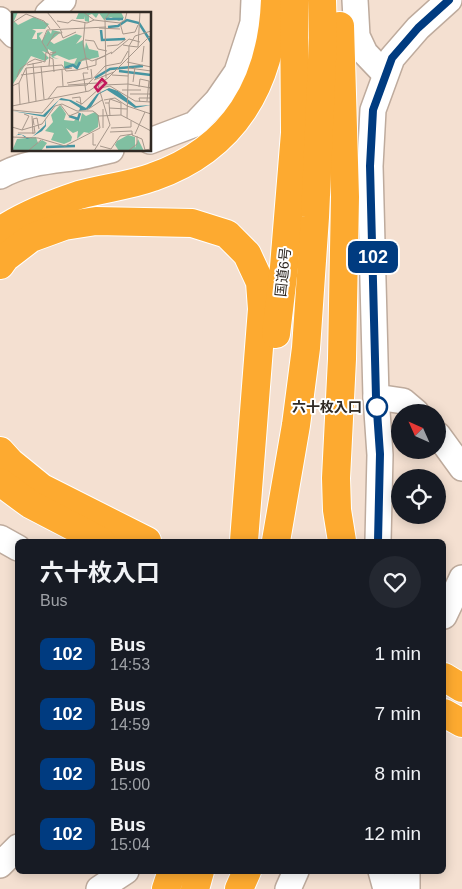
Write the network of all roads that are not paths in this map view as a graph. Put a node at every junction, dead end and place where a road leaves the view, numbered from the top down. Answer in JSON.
{"nodes":[{"id":1,"x":63,"y":0,"type":"edge"},
{"id":2,"x":254,"y":0,"type":"edge"},
{"id":3,"x":275,"y":0,"type":"edge"},
{"id":4,"x":294,"y":0,"type":"edge"},
{"id":5,"x":322,"y":0,"type":"edge"},
{"id":6,"x":339,"y":0,"type":"edge"},
{"id":7,"x":354,"y":0,"type":"edge"},
{"id":8,"x":449,"y":0,"type":"edge"},
{"id":9,"x":50,"y":12,"type":"edge"},
{"id":10,"x":0,"y":20,"type":"edge"},
{"id":11,"x":12,"y":33,"type":"edge"},
{"id":12,"x":385,"y":74,"type":"junction"},
{"id":13,"x":151,"y":141,"type":"edge"},
{"id":14,"x":107,"y":151,"type":"edge"},
{"id":15,"x":0,"y":176,"type":"edge"},
{"id":16,"x":0,"y":231,"type":"edge"},
{"id":17,"x":0,"y":265,"type":"edge"},
{"id":18,"x":376,"y":397,"type":"junction"},
{"id":19,"x":407,"y":404,"type":"edge"},
{"id":20,"x":446,"y":445,"type":"edge"},
{"id":21,"x":0,"y":451,"type":"edge"},
{"id":22,"x":462,"y":468,"type":"edge"},
{"id":23,"x":0,"y":482,"type":"edge"},
{"id":24,"x":0,"y":538,"type":"edge"},
{"id":25,"x":97,"y":539,"type":"edge"},
{"id":26,"x":143,"y":539,"type":"edge"},
{"id":27,"x":245,"y":539,"type":"edge"},
{"id":28,"x":245,"y":539,"type":"edge"},
{"id":29,"x":276,"y":539,"type":"edge"},
{"id":30,"x":342,"y":539,"type":"edge"},
{"id":31,"x":378,"y":539,"type":"edge"},
{"id":32,"x":15,"y":546,"type":"edge"},
{"id":33,"x":462,"y":578,"type":"edge"},
{"id":34,"x":446,"y":612,"type":"edge"},
{"id":35,"x":446,"y":678,"type":"edge"},
{"id":36,"x":462,"y":688,"type":"edge"},
{"id":37,"x":446,"y":690,"type":"edge"},
{"id":38,"x":462,"y":697,"type":"edge"},
{"id":39,"x":446,"y":714,"type":"edge"},
{"id":40,"x":462,"y":723,"type":"edge"},
{"id":41,"x":446,"y":736,"type":"edge"},
{"id":42,"x":462,"y":740,"type":"edge"},
{"id":43,"x":15,"y":850,"type":"edge"},
{"id":44,"x":0,"y":864,"type":"edge"},
{"id":45,"x":122,"y":874,"type":"edge"},
{"id":46,"x":171,"y":874,"type":"edge"},
{"id":47,"x":199,"y":874,"type":"edge"},
{"id":48,"x":246,"y":874,"type":"edge"},
{"id":49,"x":295,"y":874,"type":"edge"},
{"id":50,"x":382,"y":874,"type":"edge"},
{"id":51,"x":407,"y":874,"type":"edge"},
{"id":52,"x":99,"y":889,"type":"edge"},
{"id":53,"x":166,"y":889,"type":"edge"},
{"id":54,"x":194,"y":889,"type":"edge"},
{"id":55,"x":239,"y":889,"type":"edge"},
{"id":56,"x":288,"y":889,"type":"edge"},
{"id":57,"x":386,"y":889,"type":"edge"},
{"id":58,"x":407,"y":889,"type":"edge"}],
"edges":[{"from":1,"to":9,"type":"street"},
{"from":2,"to":13,"type":"street"},
{"from":3,"to":16,"type":"highway"},
{"from":4,"to":27,"type":"highway","name":"国道6号"},
{"from":5,"to":29,"type":"highway","name":"国道6号"},
{"from":6,"to":30,"type":"highway"},
{"from":7,"to":12,"type":"street"},
{"from":8,"to":12,"type":"street"},
{"from":10,"to":11,"type":"street"},
{"from":12,"to":18,"type":"street"},
{"from":14,"to":15,"type":"street"},
{"from":17,"to":28,"type":"highway"},
{"from":18,"to":19,"type":"street"},
{"from":18,"to":31,"type":"street"},
{"from":20,"to":22,"type":"street"},
{"from":21,"to":26,"type":"highway"},
{"from":23,"to":25,"type":"highway"},
{"from":24,"to":32,"type":"street"},
{"from":33,"to":34,"type":"street"},
{"from":35,"to":36,"type":"highway"},
{"from":37,"to":38,"type":"highway"},
{"from":39,"to":40,"type":"highway"},
{"from":41,"to":42,"type":"highway"},
{"from":43,"to":44,"type":"street"},
{"from":45,"to":52,"type":"street"},
{"from":46,"to":53,"type":"highway"},
{"from":47,"to":54,"type":"highway"},
{"from":48,"to":55,"type":"highway"},
{"from":49,"to":56,"type":"street"},
{"from":50,"to":57,"type":"street"},
{"from":51,"to":58,"type":"street"}]}
